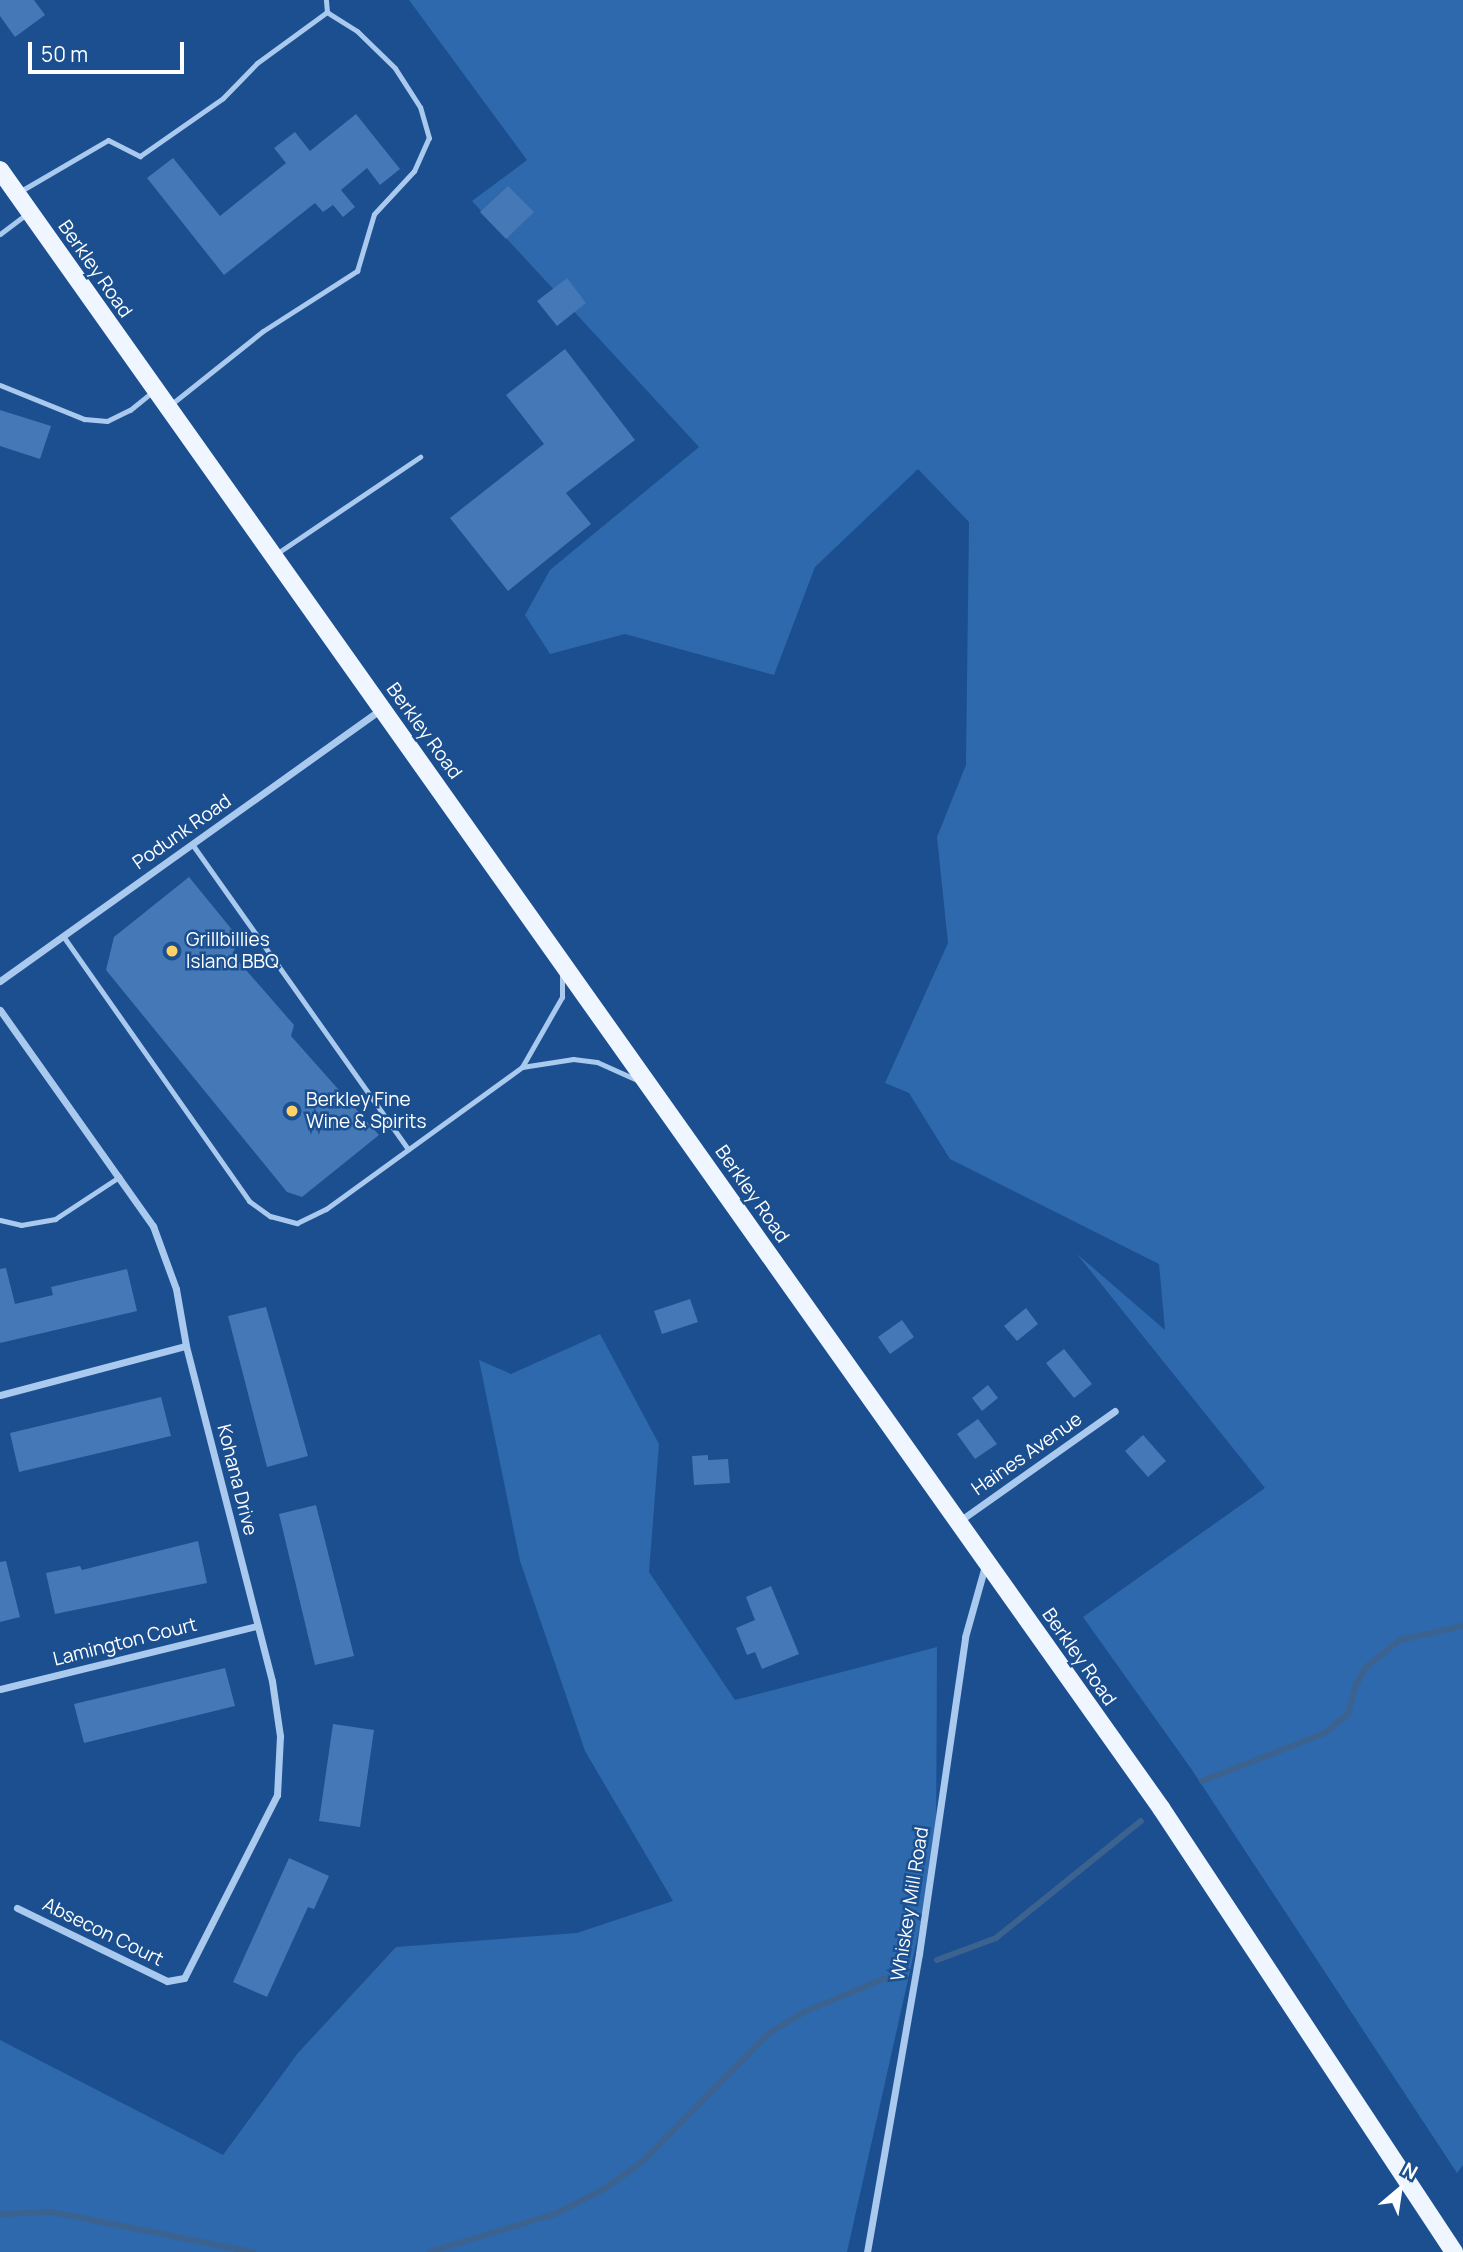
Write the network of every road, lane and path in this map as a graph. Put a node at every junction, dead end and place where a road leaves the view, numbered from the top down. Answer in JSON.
{"nodes":[{"id":1,"x":326,"y":0,"type":"edge"},
{"id":2,"x":327,"y":12,"type":"junction"},
{"id":3,"x":0,"y":170,"type":"edge"},
{"id":4,"x":17,"y":193,"type":"junction"},
{"id":5,"x":30,"y":212,"type":"junction"},
{"id":6,"x":0,"y":234,"type":"edge"},
{"id":7,"x":0,"y":385,"type":"edge"},
{"id":8,"x":155,"y":390,"type":"junction"},
{"id":9,"x":167,"y":408,"type":"junction"},
{"id":10,"x":420,"y":457,"type":"dead end"},
{"id":11,"x":273,"y":556,"type":"junction"},
{"id":12,"x":382,"y":709,"type":"junction"},
{"id":13,"x":192,"y":844,"type":"junction"},
{"id":14,"x":63,"y":936,"type":"junction"},
{"id":15,"x":562,"y":961,"type":"junction"},
{"id":16,"x":0,"y":981,"type":"edge"},
{"id":17,"x":0,"y":1010,"type":"edge"},
{"id":18,"x":522,"y":1067,"type":"junction"},
{"id":19,"x":650,"y":1086,"type":"junction"},
{"id":20,"x":408,"y":1149,"type":"junction"},
{"id":21,"x":119,"y":1177,"type":"junction"},
{"id":22,"x":0,"y":1220,"type":"edge"},
{"id":23,"x":186,"y":1346,"type":"junction"},
{"id":24,"x":0,"y":1395,"type":"edge"},
{"id":25,"x":1115,"y":1411,"type":"dead end"},
{"id":26,"x":958,"y":1523,"type":"junction"},
{"id":27,"x":986,"y":1562,"type":"junction"},
{"id":28,"x":257,"y":1626,"type":"junction"},
{"id":29,"x":0,"y":1689,"type":"edge"},
{"id":30,"x":16,"y":1908,"type":"dead end"},
{"id":31,"x":177,"y":1982,"type":"joint"},
{"id":32,"x":867,"y":2252,"type":"edge"},
{"id":33,"x":1454,"y":2252,"type":"edge"}],
"edges":[{"from":1,"to":2,"type":"lane"},
{"from":2,"to":4,"type":"lane"},
{"from":2,"to":9,"type":"lane"},
{"from":3,"to":4,"type":"main road","name":"Berkley Road"},
{"from":4,"to":5,"type":"main road","name":"Berkley Road"},
{"from":5,"to":6,"type":"lane"},
{"from":5,"to":8,"type":"main road","name":"Berkley Road"},
{"from":7,"to":8,"type":"lane"},
{"from":8,"to":9,"type":"main road","name":"Berkley Road"},
{"from":9,"to":11,"type":"main road","name":"Berkley Road"},
{"from":10,"to":11,"type":"lane"},
{"from":11,"to":12,"type":"main road","name":"Berkley Road"},
{"from":12,"to":13,"type":"street","name":"Podunk Road"},
{"from":12,"to":15,"type":"main road","name":"Berkley Road"},
{"from":13,"to":14,"type":"street","name":"Podunk Road"},
{"from":13,"to":20,"type":"lane"},
{"from":14,"to":16,"type":"street","name":"Podunk Road"},
{"from":14,"to":20,"type":"lane"},
{"from":15,"to":18,"type":"lane"},
{"from":15,"to":19,"type":"main road","name":"Berkley Road"},
{"from":17,"to":21,"type":"street","name":"Kohana Drive"},
{"from":18,"to":19,"type":"lane"},
{"from":18,"to":20,"type":"lane"},
{"from":19,"to":26,"type":"main road","name":"Berkley Road"},
{"from":21,"to":22,"type":"lane"},
{"from":21,"to":23,"type":"street","name":"Kohana Drive"},
{"from":23,"to":24,"type":"street"},
{"from":23,"to":28,"type":"street","name":"Kohana Drive"},
{"from":25,"to":26,"type":"street","name":"Haines Avenue"},
{"from":26,"to":27,"type":"main road","name":"Berkley Road"},
{"from":27,"to":32,"type":"street","name":"Whiskey Mill Road"},
{"from":27,"to":33,"type":"main road","name":"Berkley Road"},
{"from":28,"to":29,"type":"street","name":"Lamington Court"},
{"from":28,"to":31,"type":"street","name":"Kohana Drive"},
{"from":30,"to":31,"type":"street","name":"Absecon Court"}]}
